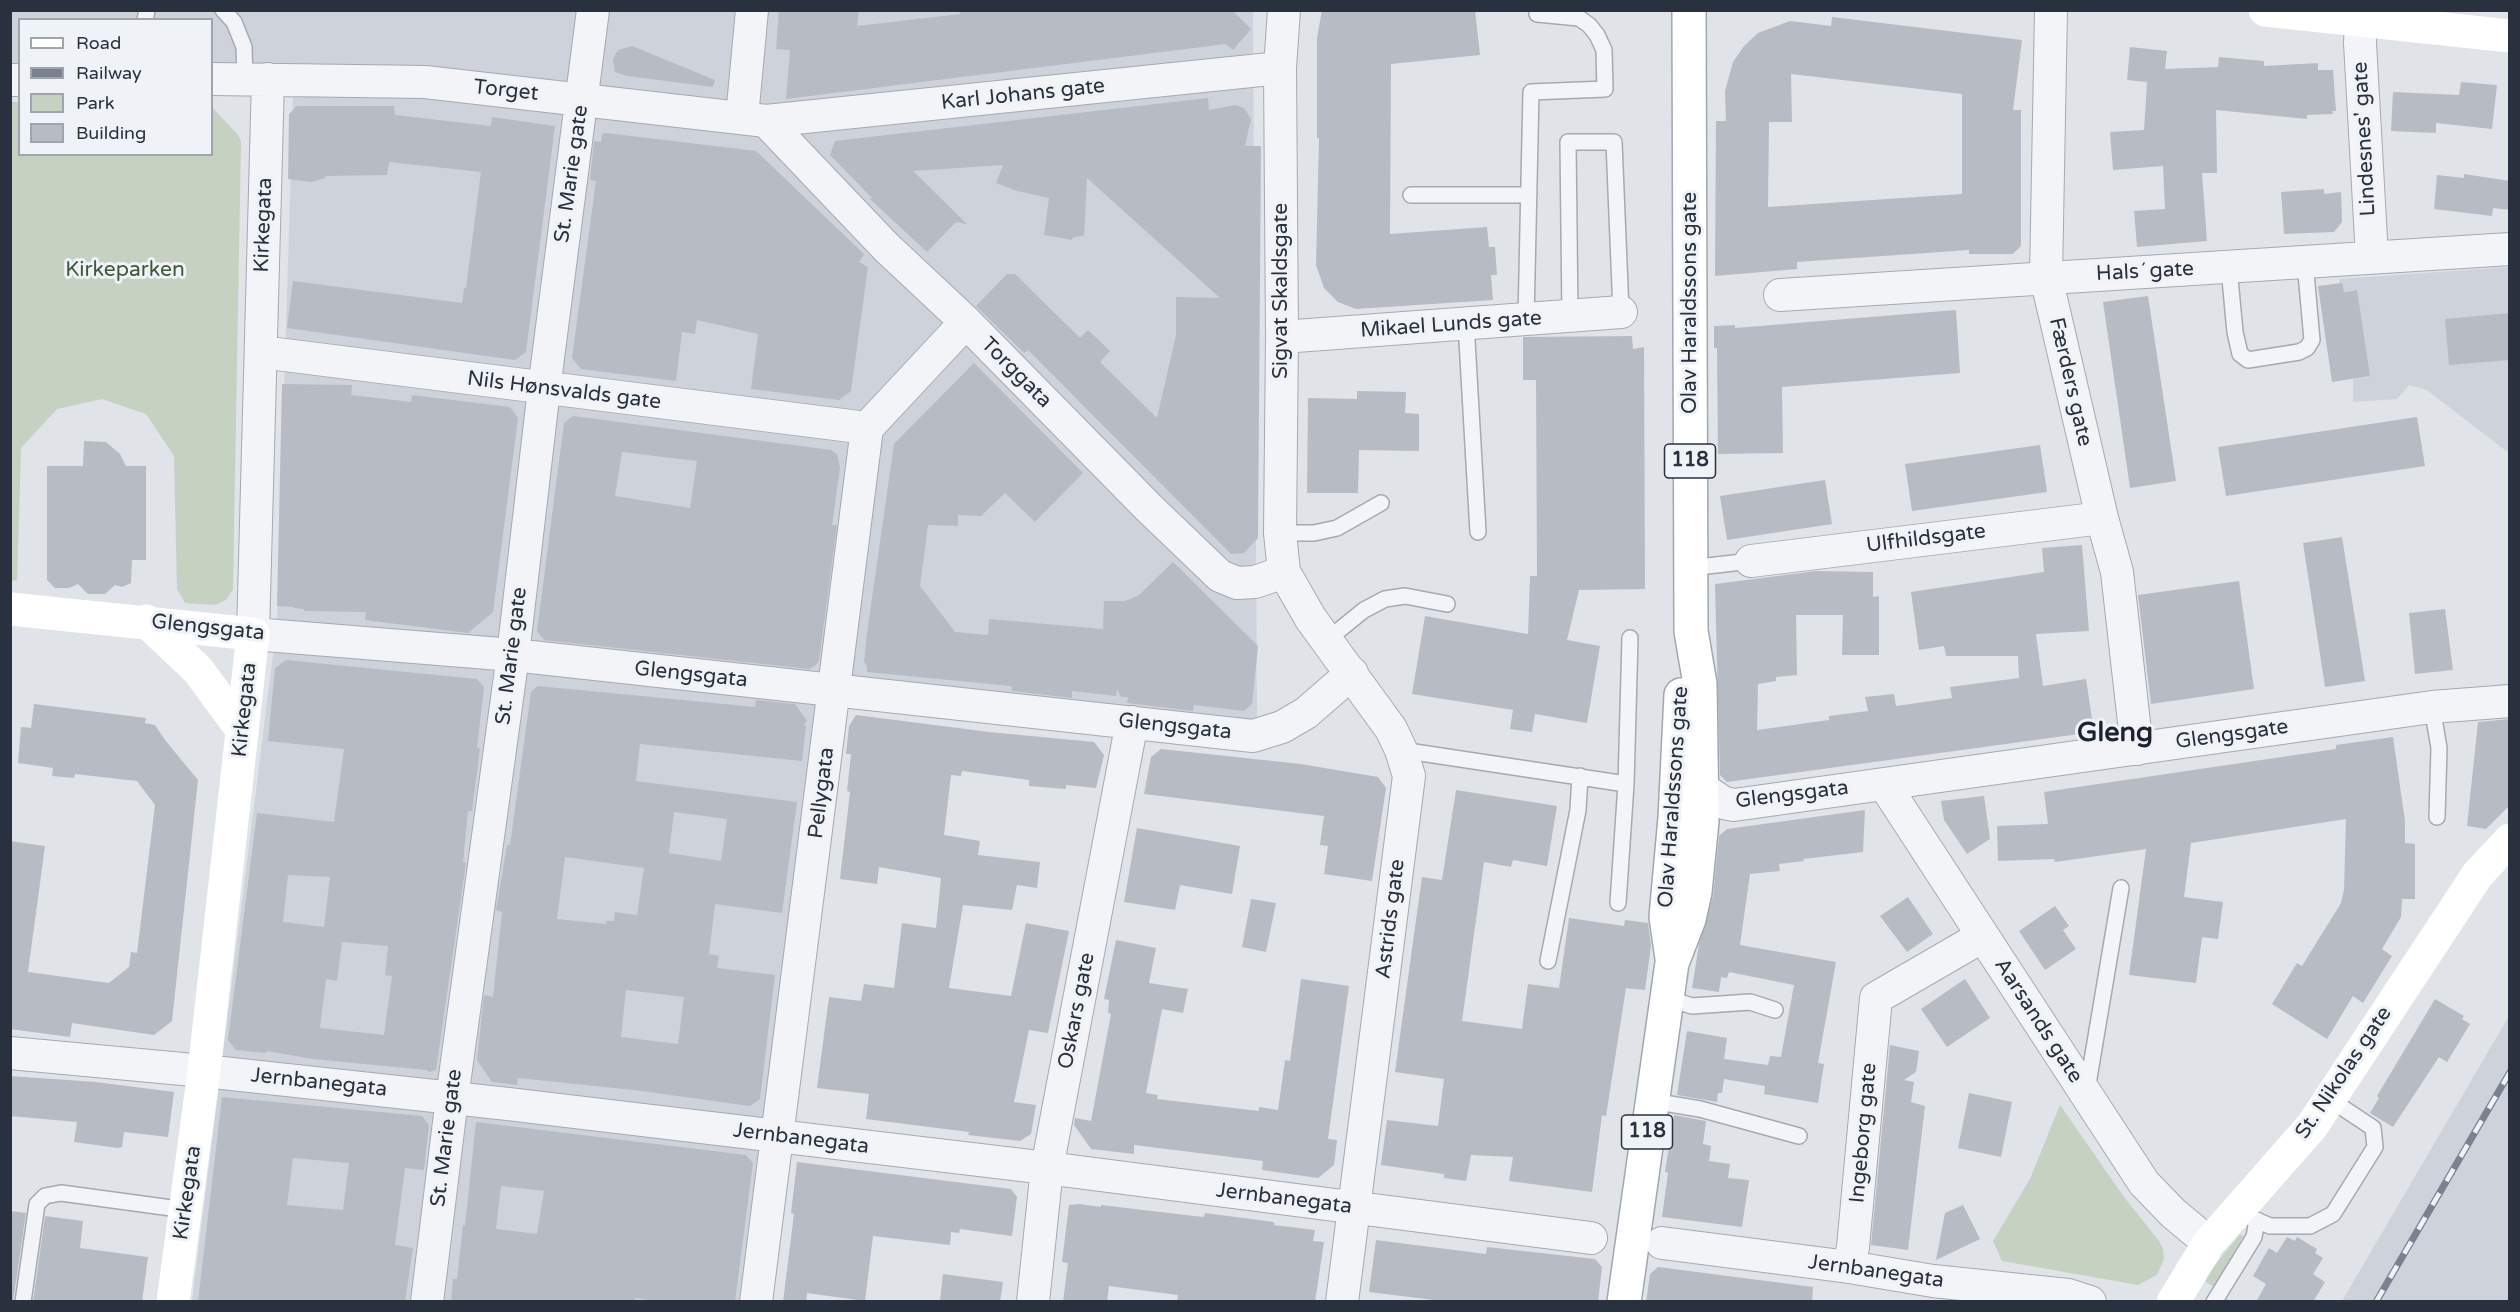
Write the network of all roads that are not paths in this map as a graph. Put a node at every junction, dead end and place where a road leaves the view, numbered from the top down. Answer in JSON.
{"nodes":[{"id":1,"x":223,"y":10,"type":"edge"},
{"id":2,"x":593,"y":10,"type":"edge"},
{"id":3,"x":752,"y":10,"type":"edge"},
{"id":4,"x":1284,"y":10,"type":"edge"},
{"id":5,"x":1689,"y":10,"type":"edge"},
{"id":6,"x":2051,"y":10,"type":"edge"},
{"id":7,"x":2265,"y":10,"type":"edge"},
{"id":8,"x":1537,"y":14,"type":"dead end"},
{"id":9,"x":2361,"y":21,"type":"junction"},
{"id":10,"x":2510,"y":36,"type":"edge"},
{"id":11,"x":1280,"y":68,"type":"junction"},
{"id":12,"x":213,"y":79,"type":"edge"},
{"id":13,"x":256,"y":79,"type":"junction"},
{"id":14,"x":582,"y":99,"type":"junction"},
{"id":15,"x":754,"y":119,"type":"junction"},
{"id":16,"x":1411,"y":195,"type":"dead end"},
{"id":17,"x":1529,"y":195,"type":"junction"},
{"id":18,"x":2510,"y":249,"type":"edge"},
{"id":19,"x":2372,"y":257,"type":"junction"},
{"id":20,"x":2305,"y":262,"type":"junction"},
{"id":21,"x":2229,"y":268,"type":"junction"},
{"id":22,"x":2046,"y":277,"type":"junction"},
{"id":23,"x":1780,"y":295,"type":"dead end"},
{"id":24,"x":1621,"y":312,"type":"joint"},
{"id":25,"x":1570,"y":316,"type":"junction"},
{"id":26,"x":1526,"y":319,"type":"junction"},
{"id":27,"x":966,"y":322,"type":"junction"},
{"id":28,"x":1466,"y":323,"type":"junction"},
{"id":29,"x":1282,"y":337,"type":"junction"},
{"id":30,"x":261,"y":352,"type":"junction"},
{"id":31,"x":544,"y":389,"type":"junction"},
{"id":32,"x":867,"y":428,"type":"junction"},
{"id":33,"x":1381,"y":503,"type":"dead end"},
{"id":34,"x":2102,"y":518,"type":"junction"},
{"id":35,"x":1478,"y":532,"type":"dead end"},
{"id":36,"x":1280,"y":533,"type":"junction"},
{"id":37,"x":1751,"y":561,"type":"joint"},
{"id":38,"x":1690,"y":568,"type":"junction"},
{"id":39,"x":1284,"y":572,"type":"junction"},
{"id":40,"x":1447,"y":604,"type":"dead end"},
{"id":41,"x":10,"y":609,"type":"edge"},
{"id":42,"x":146,"y":621,"type":"junction"},
{"id":43,"x":1691,"y":631,"type":"junction"},
{"id":44,"x":253,"y":634,"type":"junction"},
{"id":45,"x":1630,"y":638,"type":"dead end"},
{"id":46,"x":1327,"y":640,"type":"junction"},
{"id":47,"x":513,"y":655,"type":"junction"},
{"id":48,"x":1352,"y":673,"type":"junction"},
{"id":49,"x":835,"y":691,"type":"junction"},
{"id":50,"x":2510,"y":701,"type":"edge"},
{"id":51,"x":2432,"y":707,"type":"junction"},
{"id":52,"x":1132,"y":722,"type":"junction"},
{"id":53,"x":242,"y":730,"type":"junction"},
{"id":54,"x":2137,"y":749,"type":"junction"},
{"id":55,"x":1401,"y":750,"type":"junction"},
{"id":56,"x":1580,"y":776,"type":"junction"},
{"id":57,"x":1626,"y":784,"type":"junction"},
{"id":58,"x":1884,"y":784,"type":"junction"},
{"id":59,"x":1714,"y":796,"type":"junction"},
{"id":60,"x":2437,"y":817,"type":"dead end"},
{"id":61,"x":2510,"y":840,"type":"edge"},
{"id":62,"x":2121,"y":888,"type":"dead end"},
{"id":63,"x":1618,"y":903,"type":"dead end"},
{"id":64,"x":1983,"y":936,"type":"junction"},
{"id":65,"x":1548,"y":961,"type":"dead end"},
{"id":66,"x":1672,"y":963,"type":"junction"},
{"id":67,"x":1667,"y":998,"type":"junction"},
{"id":68,"x":1775,"y":1010,"type":"dead end"},
{"id":69,"x":10,"y":1053,"type":"edge"},
{"id":70,"x":204,"y":1071,"type":"junction"},
{"id":71,"x":2086,"y":1094,"type":"junction"},
{"id":72,"x":452,"y":1098,"type":"junction"},
{"id":73,"x":2331,"y":1100,"type":"junction"},
{"id":74,"x":1652,"y":1101,"type":"junction"},
{"id":75,"x":778,"y":1136,"type":"junction"},
{"id":76,"x":1799,"y":1136,"type":"dead end"},
{"id":77,"x":1047,"y":1168,"type":"junction"},
{"id":78,"x":1356,"y":1209,"type":"junction"},
{"id":79,"x":186,"y":1210,"type":"junction"},
{"id":80,"x":2246,"y":1216,"type":"junction"},
{"id":81,"x":1591,"y":1238,"type":"dead end"},
{"id":82,"x":1662,"y":1243,"type":"dead end"},
{"id":83,"x":2209,"y":1244,"type":"junction"},
{"id":84,"x":1849,"y":1267,"type":"junction"},
{"id":85,"x":1932,"y":1291,"type":"edge"},
{"id":86,"x":23,"y":1302,"type":"edge"},
{"id":87,"x":173,"y":1302,"type":"edge"},
{"id":88,"x":428,"y":1302,"type":"edge"},
{"id":89,"x":756,"y":1302,"type":"edge"},
{"id":90,"x":1033,"y":1302,"type":"edge"},
{"id":91,"x":1342,"y":1302,"type":"edge"},
{"id":92,"x":1624,"y":1302,"type":"edge"},
{"id":93,"x":2090,"y":1302,"type":"edge"},
{"id":94,"x":2173,"y":1302,"type":"edge"},
{"id":95,"x":2214,"y":1302,"type":"edge"}],
"edges":[{"from":1,"to":13,"type":"lane"},
{"from":2,"to":14,"type":"street","name":"St. Marie gate"},
{"from":3,"to":15,"type":"street"},
{"from":4,"to":11,"type":"street","name":"Sigvat Skaldsgate"},
{"from":5,"to":38,"type":"main road","name":"Olav Haraldssons gate","number":"118"},
{"from":6,"to":22,"type":"street","name":"Færders gate"},
{"from":7,"to":9,"type":"main road"},
{"from":8,"to":17,"type":"lane"},
{"from":9,"to":10,"type":"main road"},
{"from":9,"to":19,"type":"street","name":"Lindesnes' gate"},
{"from":11,"to":15,"type":"street","name":"Karl Johans gate"},
{"from":11,"to":29,"type":"street","name":"Sigvat Skaldsgate"},
{"from":12,"to":13,"type":"street","name":"Torget"},
{"from":13,"to":14,"type":"street","name":"Torget"},
{"from":13,"to":30,"type":"street","name":"Kirkegata"},
{"from":14,"to":15,"type":"street","name":"Torget"},
{"from":14,"to":31,"type":"street","name":"St. Marie gate"},
{"from":15,"to":27,"type":"street","name":"Torggata"},
{"from":16,"to":17,"type":"lane"},
{"from":17,"to":26,"type":"lane"},
{"from":18,"to":19,"type":"street","name":"Hals´ gate"},
{"from":19,"to":20,"type":"street","name":"Hals´ gate"},
{"from":20,"to":21,"type":"street","name":"Hals´ gate"},
{"from":20,"to":21,"type":"lane"},
{"from":21,"to":22,"type":"street","name":"Hals´ gate"},
{"from":22,"to":23,"type":"street","name":"Hals´ gate"},
{"from":22,"to":34,"type":"street","name":"Færders gate"},
{"from":24,"to":25,"type":"street","name":"Mikael Lunds gate"},
{"from":24,"to":25,"type":"lane"},
{"from":25,"to":26,"type":"street","name":"Mikael Lunds gate"},
{"from":26,"to":28,"type":"street","name":"Mikael Lunds gate"},
{"from":27,"to":32,"type":"street"},
{"from":27,"to":39,"type":"street","name":"Torggata"},
{"from":28,"to":29,"type":"street","name":"Mikael Lunds gate"},
{"from":28,"to":35,"type":"lane"},
{"from":29,"to":36,"type":"street","name":"Sigvat Skaldsgate"},
{"from":30,"to":31,"type":"street","name":"Nils Hønsvalds gate"},
{"from":30,"to":44,"type":"street","name":"Kirkegata"},
{"from":31,"to":32,"type":"street","name":"Nils Hønsvalds gate"},
{"from":31,"to":47,"type":"street","name":"St. Marie gate"},
{"from":32,"to":49,"type":"street","name":"Pellygata"},
{"from":33,"to":36,"type":"lane"},
{"from":34,"to":37,"type":"street","name":"Ulfhildsgate"},
{"from":34,"to":54,"type":"street","name":"Færders gate"},
{"from":36,"to":39,"type":"street","name":"Sigvat Skaldsgate"},
{"from":37,"to":38,"type":"lane"},
{"from":38,"to":43,"type":"main road","name":"Olav Haraldssons gate","number":"118"},
{"from":39,"to":46,"type":"street","name":"Astrids gate"},
{"from":40,"to":46,"type":"lane"},
{"from":41,"to":42,"type":"main road","name":"Glengsgata"},
{"from":42,"to":44,"type":"main road","name":"Glengsgata"},
{"from":42,"to":53,"type":"main road"},
{"from":43,"to":59,"type":"main road","name":"Olav Haraldssons gate","number":"118"},
{"from":43,"to":66,"type":"main road","name":"Olav Haraldssons gate","number":"118"},
{"from":44,"to":47,"type":"street","name":"Glengsgata"},
{"from":44,"to":53,"type":"main road","name":"Kirkegata"},
{"from":45,"to":57,"type":"lane"},
{"from":46,"to":48,"type":"street","name":"Astrids gate"},
{"from":47,"to":49,"type":"street","name":"Glengsgata"},
{"from":47,"to":72,"type":"street","name":"St. Marie gate"},
{"from":48,"to":52,"type":"street","name":"Glengsgata"},
{"from":48,"to":55,"type":"street","name":"Astrids gate"},
{"from":49,"to":52,"type":"street","name":"Glengsgata"},
{"from":49,"to":75,"type":"street","name":"Pellygata"},
{"from":50,"to":51,"type":"street","name":"Glengsgate"},
{"from":51,"to":54,"type":"street","name":"Glengsgate"},
{"from":51,"to":60,"type":"lane"},
{"from":52,"to":77,"type":"street","name":"Oskars gate"},
{"from":53,"to":70,"type":"main road","name":"Kirkegata"},
{"from":54,"to":58,"type":"street","name":"Glengsgate"},
{"from":55,"to":56,"type":"lane"},
{"from":55,"to":78,"type":"street","name":"Astrids gate"},
{"from":56,"to":57,"type":"lane"},
{"from":56,"to":65,"type":"lane"},
{"from":57,"to":63,"type":"lane"},
{"from":58,"to":59,"type":"street","name":"Glengsgata"},
{"from":58,"to":64,"type":"street","name":"Aarsands gate"},
{"from":59,"to":66,"type":"main road","name":"Olav Haraldssons gate","number":"118"},
{"from":61,"to":73,"type":"main road","name":"St. Nikolas gate"},
{"from":62,"to":71,"type":"lane"},
{"from":64,"to":71,"type":"street","name":"Aarsands gate"},
{"from":64,"to":84,"type":"street","name":"Ingeborg gate"},
{"from":66,"to":67,"type":"main road","name":"Olav Haraldssons gate","number":"118"},
{"from":67,"to":68,"type":"lane"},
{"from":67,"to":74,"type":"main road","name":"Olav Haraldssons gate","number":"118"},
{"from":69,"to":70,"type":"street","name":"Jernbanegata"},
{"from":70,"to":72,"type":"street","name":"Jernbanegata"},
{"from":70,"to":79,"type":"main road","name":"Kirkegata"},
{"from":71,"to":83,"type":"street","name":"Aarsands gate"},
{"from":72,"to":75,"type":"street","name":"Jernbanegata"},
{"from":72,"to":88,"type":"street","name":"St. Marie gate"},
{"from":73,"to":80,"type":"main road","name":"St. Nikolas gate"},
{"from":73,"to":80,"type":"lane"},
{"from":74,"to":76,"type":"lane"},
{"from":74,"to":92,"type":"main road","name":"Olav Haraldssons gate","number":"118"},
{"from":75,"to":77,"type":"street","name":"Jernbanegata"},
{"from":75,"to":89,"type":"street","name":"Pellygata"},
{"from":77,"to":78,"type":"street","name":"Jernbanegata"},
{"from":77,"to":90,"type":"street","name":"Oskars gate"},
{"from":78,"to":81,"type":"street","name":"Jernbanegata"},
{"from":78,"to":91,"type":"street","name":"Astrids gate"},
{"from":79,"to":86,"type":"lane"},
{"from":79,"to":87,"type":"main road","name":"Kirkegata"},
{"from":80,"to":83,"type":"main road","name":"St. Nikolas gate"},
{"from":80,"to":95,"type":"lane"},
{"from":82,"to":84,"type":"street","name":"Jernbanegata"},
{"from":83,"to":94,"type":"main road","name":"St. Nikolas gate"},
{"from":84,"to":85,"type":"street","name":"Jernbanegata"},
{"from":85,"to":93,"type":"street","name":"Jernbanegata"}]}
